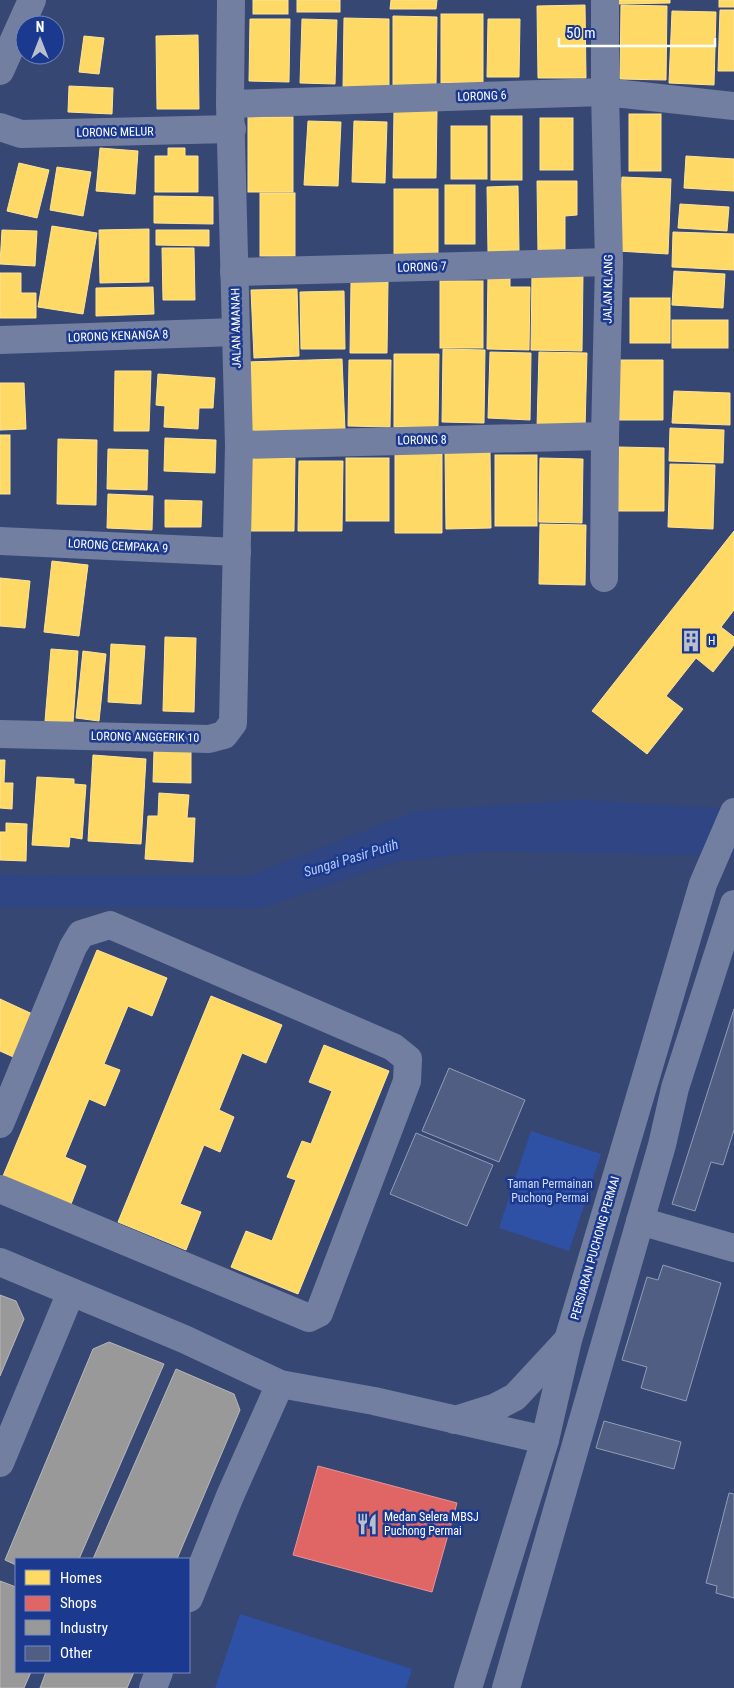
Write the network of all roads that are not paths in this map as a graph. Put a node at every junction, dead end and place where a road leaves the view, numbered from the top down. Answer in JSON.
{"nodes":[{"id":1,"x":32,"y":0,"type":"edge"},
{"id":2,"x":231,"y":0,"type":"edge"},
{"id":3,"x":605,"y":0,"type":"edge"},
{"id":4,"x":0,"y":71,"type":"edge"},
{"id":5,"x":605,"y":92,"type":"junction"},
{"id":6,"x":734,"y":106,"type":"edge"},
{"id":7,"x":231,"y":117,"type":"junction"},
{"id":8,"x":11,"y":130,"type":"edge"},
{"id":9,"x":609,"y":262,"type":"junction"},
{"id":10,"x":234,"y":272,"type":"junction"},
{"id":11,"x":236,"y":332,"type":"junction"},
{"id":12,"x":0,"y":340,"type":"edge"},
{"id":13,"x":604,"y":436,"type":"junction"},
{"id":14,"x":239,"y":445,"type":"junction"},
{"id":15,"x":0,"y":541,"type":"edge"},
{"id":16,"x":237,"y":552,"type":"junction"},
{"id":17,"x":604,"y":578,"type":"dead end"},
{"id":18,"x":0,"y":734,"type":"edge"},
{"id":19,"x":734,"y":812,"type":"edge"},
{"id":20,"x":734,"y":904,"type":"edge"},
{"id":21,"x":634,"y":1115,"type":"junction"},
{"id":22,"x":0,"y":1124,"type":"edge"},
{"id":23,"x":0,"y":1189,"type":"edge"},
{"id":24,"x":640,"y":1221,"type":"junction"},
{"id":25,"x":734,"y":1248,"type":"edge"},
{"id":26,"x":0,"y":1262,"type":"edge"},
{"id":27,"x":72,"y":1292,"type":"junction"},
{"id":28,"x":572,"y":1327,"type":"junction"},
{"id":29,"x":602,"y":1352,"type":"junction"},
{"id":30,"x":280,"y":1384,"type":"junction"},
{"id":31,"x":454,"y":1420,"type":"junction"},
{"id":32,"x":545,"y":1440,"type":"junction"},
{"id":33,"x":0,"y":1463,"type":"edge"},
{"id":34,"x":556,"y":1517,"type":"junction"},
{"id":35,"x":190,"y":1596,"type":"edge"},
{"id":36,"x":159,"y":1673,"type":"edge"},
{"id":37,"x":153,"y":1688,"type":"edge"},
{"id":38,"x":468,"y":1688,"type":"edge"},
{"id":39,"x":506,"y":1688,"type":"edge"}],
"edges":[{"from":1,"to":4,"type":"street"},
{"from":2,"to":7,"type":"street","name":"JALAN AMANAH"},
{"from":3,"to":5,"type":"street","name":"JALAN KLANG"},
{"from":5,"to":6,"type":"street","name":"LORONG 6"},
{"from":5,"to":7,"type":"street","name":"LORONG 6"},
{"from":5,"to":9,"type":"street","name":"JALAN KLANG"},
{"from":7,"to":8,"type":"street","name":"LORONG MELUR"},
{"from":7,"to":10,"type":"street","name":"JALAN AMANAH"},
{"from":9,"to":10,"type":"street","name":"LORONG 7"},
{"from":9,"to":13,"type":"street","name":"JALAN KLANG"},
{"from":10,"to":11,"type":"street","name":"JALAN AMANAH"},
{"from":11,"to":12,"type":"street","name":"LORONG KENANGA 8"},
{"from":11,"to":14,"type":"street","name":"JALAN AMANAH"},
{"from":13,"to":14,"type":"street","name":"LORONG 8"},
{"from":13,"to":17,"type":"street","name":"JALAN KLANG"},
{"from":14,"to":16,"type":"street","name":"JALAN AMANAH"},
{"from":15,"to":16,"type":"street","name":"LORONG CEMPAKA 9"},
{"from":16,"to":18,"type":"street","name":"LORONG ANGGERIK 10"},
{"from":19,"to":21,"type":"street","name":"PERSIARAN PUCHONG PERMAI"},
{"from":20,"to":24,"type":"street"},
{"from":21,"to":24,"type":"street"},
{"from":21,"to":28,"type":"street","name":"PERSIARAN PUCHONG PERMAI"},
{"from":22,"to":23,"type":"street"},
{"from":24,"to":25,"type":"street"},
{"from":24,"to":28,"type":"street"},
{"from":24,"to":29,"type":"street"},
{"from":26,"to":27,"type":"street"},
{"from":27,"to":30,"type":"street"},
{"from":27,"to":33,"type":"street"},
{"from":28,"to":31,"type":"street"},
{"from":28,"to":32,"type":"street","name":"PERSIARAN PUCHONG PERMAI"},
{"from":29,"to":32,"type":"street"},
{"from":29,"to":34,"type":"street"},
{"from":30,"to":31,"type":"street"},
{"from":30,"to":35,"type":"street"},
{"from":31,"to":32,"type":"street"},
{"from":32,"to":34,"type":"street"},
{"from":32,"to":38,"type":"street","name":"PERSIARAN PUCHONG PERMAI"},
{"from":34,"to":39,"type":"street"},
{"from":36,"to":37,"type":"street"}]}
